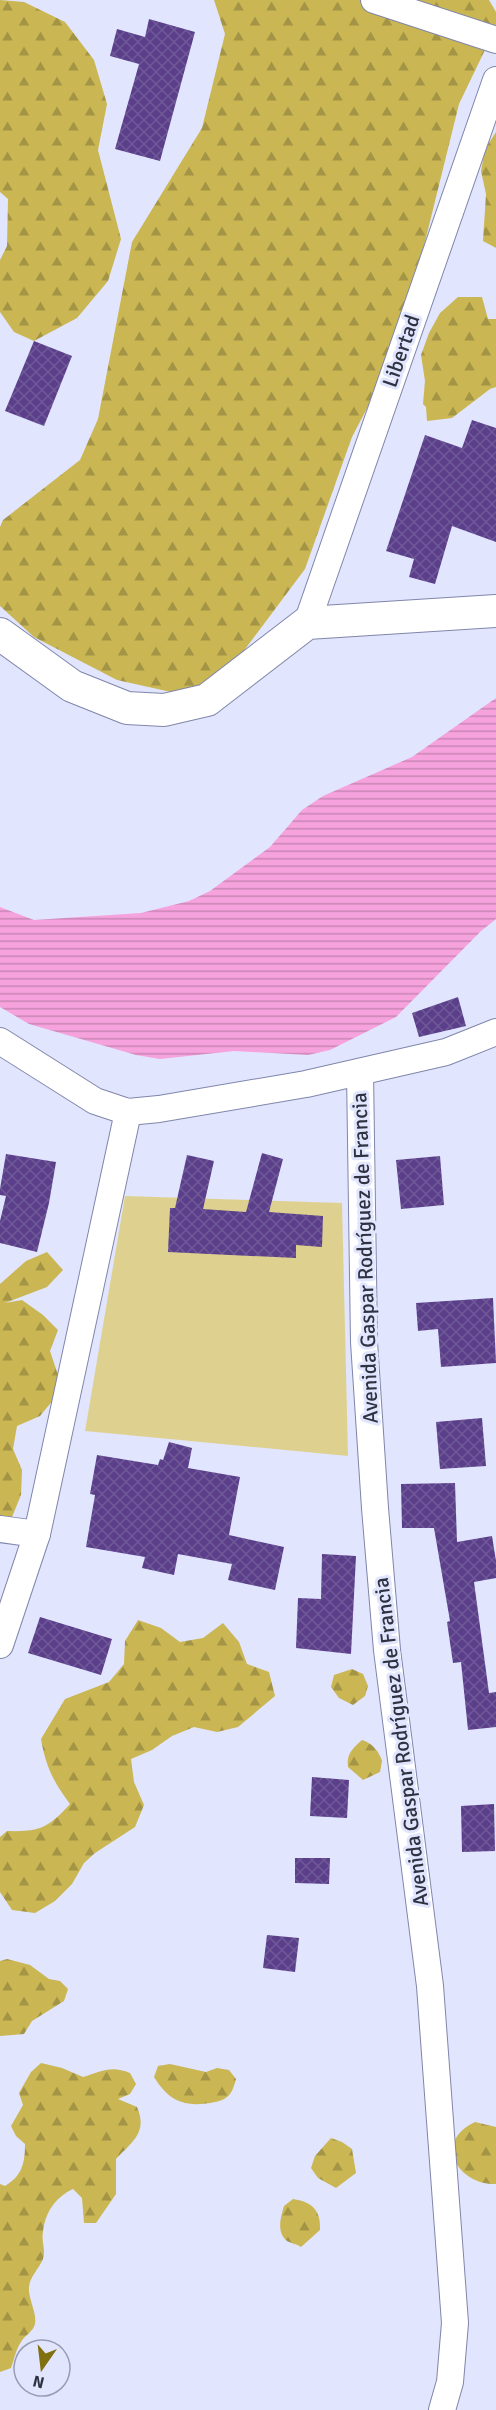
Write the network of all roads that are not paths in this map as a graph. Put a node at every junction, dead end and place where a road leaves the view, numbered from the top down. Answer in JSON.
{"nodes":[{"id":1,"x":374,"y":0,"type":"edge"},
{"id":2,"x":496,"y":40,"type":"edge"},
{"id":3,"x":496,"y":80,"type":"edge"},
{"id":4,"x":496,"y":611,"type":"edge"},
{"id":5,"x":307,"y":623,"type":"junction"},
{"id":6,"x":0,"y":634,"type":"edge"},
{"id":7,"x":496,"y":1032,"type":"edge"},
{"id":8,"x":0,"y":1041,"type":"edge"},
{"id":9,"x":360,"y":1072,"type":"junction"},
{"id":10,"x":128,"y":1112,"type":"junction"},
{"id":11,"x":0,"y":1529,"type":"edge"},
{"id":12,"x":37,"y":1534,"type":"junction"},
{"id":13,"x":0,"y":1645,"type":"edge"},
{"id":14,"x":442,"y":2410,"type":"edge"}],
"edges":[{"from":1,"to":2,"type":"street"},
{"from":3,"to":5,"type":"street","name":"Libertad"},
{"from":4,"to":5,"type":"street"},
{"from":5,"to":6,"type":"street"},
{"from":7,"to":9,"type":"street"},
{"from":8,"to":10,"type":"street"},
{"from":9,"to":10,"type":"street"},
{"from":9,"to":14,"type":"street","name":"Avenida Gaspar Rodríguez de Francia"},
{"from":10,"to":12,"type":"street"},
{"from":11,"to":12,"type":"street"},
{"from":12,"to":13,"type":"street"}]}
